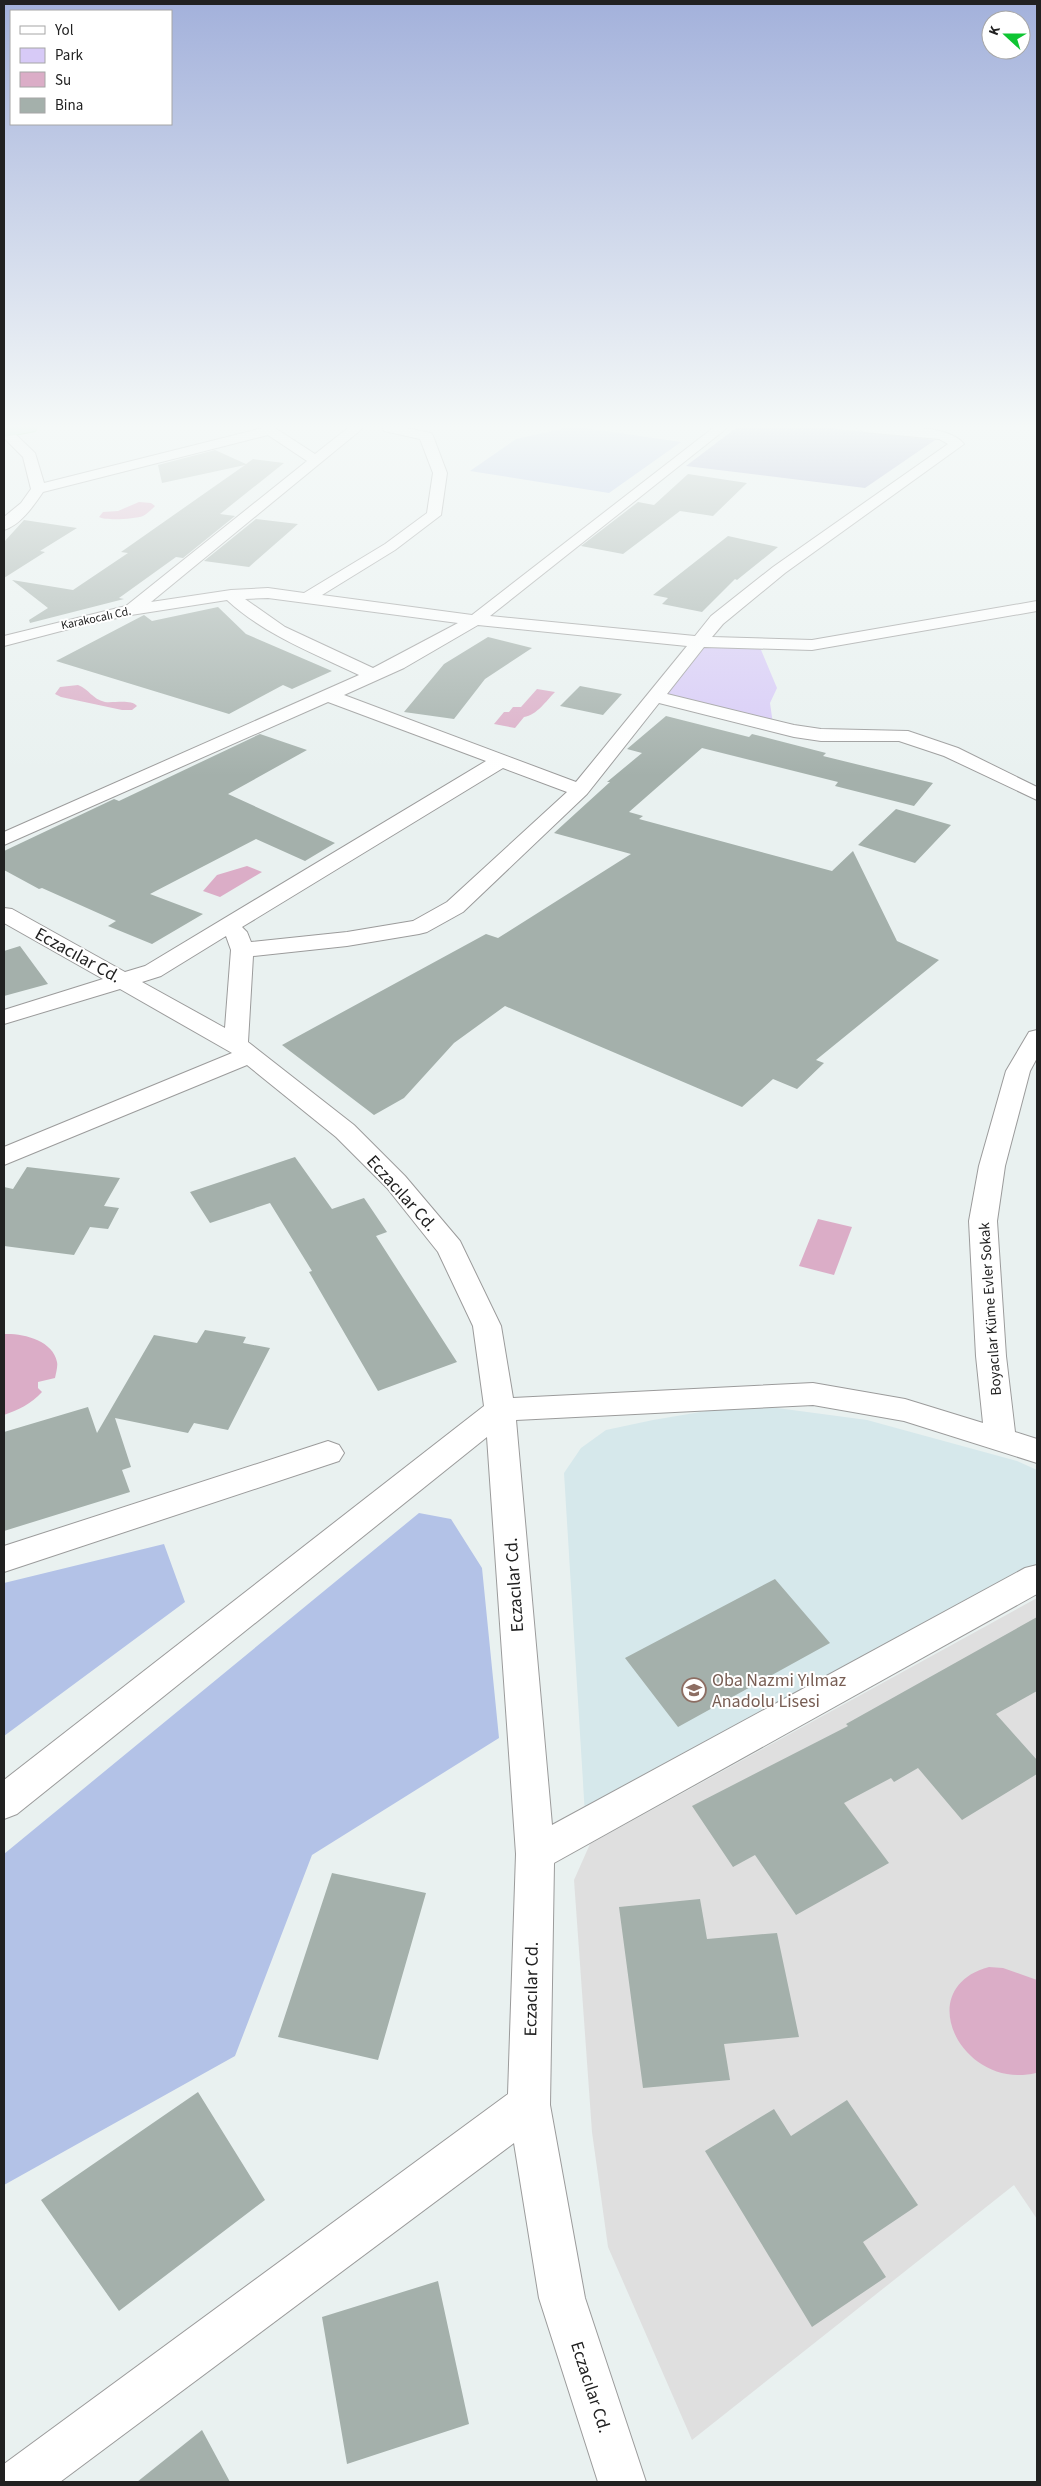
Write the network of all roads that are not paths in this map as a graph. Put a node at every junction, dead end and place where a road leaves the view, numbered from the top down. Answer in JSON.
{"nodes":[{"id":1,"x":212,"y":544,"type":"edge"},
{"id":2,"x":394,"y":544,"type":"edge"},
{"id":3,"x":572,"y":544,"type":"edge"},
{"id":4,"x":816,"y":544,"type":"edge"},
{"id":5,"x":230,"y":596,"type":"junction"},
{"id":6,"x":308,"y":597,"type":"junction"},
{"id":7,"x":1037,"y":606,"type":"edge"},
{"id":8,"x":131,"y":610,"type":"junction"},
{"id":9,"x":475,"y":620,"type":"junction"},
{"id":10,"x":4,"y":641,"type":"edge"},
{"id":11,"x":701,"y":642,"type":"junction"},
{"id":12,"x":373,"y":675,"type":"junction"},
{"id":13,"x":330,"y":696,"type":"junction"},
{"id":14,"x":656,"y":697,"type":"junction"},
{"id":15,"x":502,"y":760,"type":"junction"},
{"id":16,"x":580,"y":790,"type":"junction"},
{"id":17,"x":1037,"y":794,"type":"edge"},
{"id":18,"x":4,"y":839,"type":"edge"},
{"id":19,"x":4,"y":914,"type":"edge"},
{"id":20,"x":233,"y":923,"type":"junction"},
{"id":21,"x":242,"y":950,"type":"junction"},
{"id":22,"x":125,"y":981,"type":"junction"},
{"id":23,"x":4,"y":1018,"type":"edge"},
{"id":24,"x":1037,"y":1037,"type":"edge"},
{"id":25,"x":242,"y":1050,"type":"junction"},
{"id":26,"x":4,"y":1157,"type":"edge"},
{"id":27,"x":500,"y":1410,"type":"junction"},
{"id":28,"x":1000,"y":1440,"type":"junction"},
{"id":29,"x":1037,"y":1451,"type":"edge"},
{"id":30,"x":328,"y":1453,"type":"dead end"},
{"id":31,"x":4,"y":1559,"type":"edge"},
{"id":32,"x":1037,"y":1578,"type":"edge"},
{"id":33,"x":4,"y":1802,"type":"edge"},
{"id":34,"x":535,"y":1854,"type":"junction"},
{"id":35,"x":529,"y":2105,"type":"junction"},
{"id":36,"x":20,"y":2482,"type":"edge"},
{"id":37,"x":622,"y":2482,"type":"edge"}],
"edges":[{"from":1,"to":8,"type":"street"},
{"from":2,"to":6,"type":"street"},
{"from":3,"to":9,"type":"street"},
{"from":4,"to":11,"type":"street"},
{"from":5,"to":6,"type":"street","name":"Karakocalı Cd."},
{"from":5,"to":8,"type":"street","name":"Karakocalı Cd."},
{"from":5,"to":12,"type":"street"},
{"from":6,"to":9,"type":"street","name":"Karakocalı Cd."},
{"from":7,"to":11,"type":"street","name":"Karakocalı Cd."},
{"from":8,"to":10,"type":"street","name":"Karakocalı Cd."},
{"from":9,"to":11,"type":"street","name":"Karakocalı Cd."},
{"from":9,"to":12,"type":"street"},
{"from":11,"to":14,"type":"street"},
{"from":12,"to":13,"type":"street"},
{"from":13,"to":15,"type":"street"},
{"from":13,"to":18,"type":"street"},
{"from":14,"to":16,"type":"street"},
{"from":14,"to":17,"type":"street"},
{"from":15,"to":16,"type":"street"},
{"from":15,"to":20,"type":"street"},
{"from":16,"to":21,"type":"street"},
{"from":19,"to":22,"type":"street","name":"Eczacılar Cd."},
{"from":20,"to":21,"type":"street"},
{"from":20,"to":22,"type":"street"},
{"from":21,"to":25,"type":"street"},
{"from":22,"to":23,"type":"street"},
{"from":22,"to":25,"type":"street","name":"Eczacılar Cd."},
{"from":24,"to":28,"type":"street","name":"Boyacılar Küme Evler Sokak"},
{"from":25,"to":26,"type":"street"},
{"from":25,"to":27,"type":"street","name":"Eczacılar Cd."},
{"from":27,"to":28,"type":"street"},
{"from":27,"to":33,"type":"street"},
{"from":27,"to":34,"type":"street","name":"Eczacılar Cd."},
{"from":28,"to":29,"type":"street"},
{"from":30,"to":31,"type":"street"},
{"from":32,"to":34,"type":"street"},
{"from":34,"to":35,"type":"street","name":"Eczacılar Cd."},
{"from":35,"to":36,"type":"street"},
{"from":35,"to":37,"type":"street","name":"Eczacılar Cd."}]}
